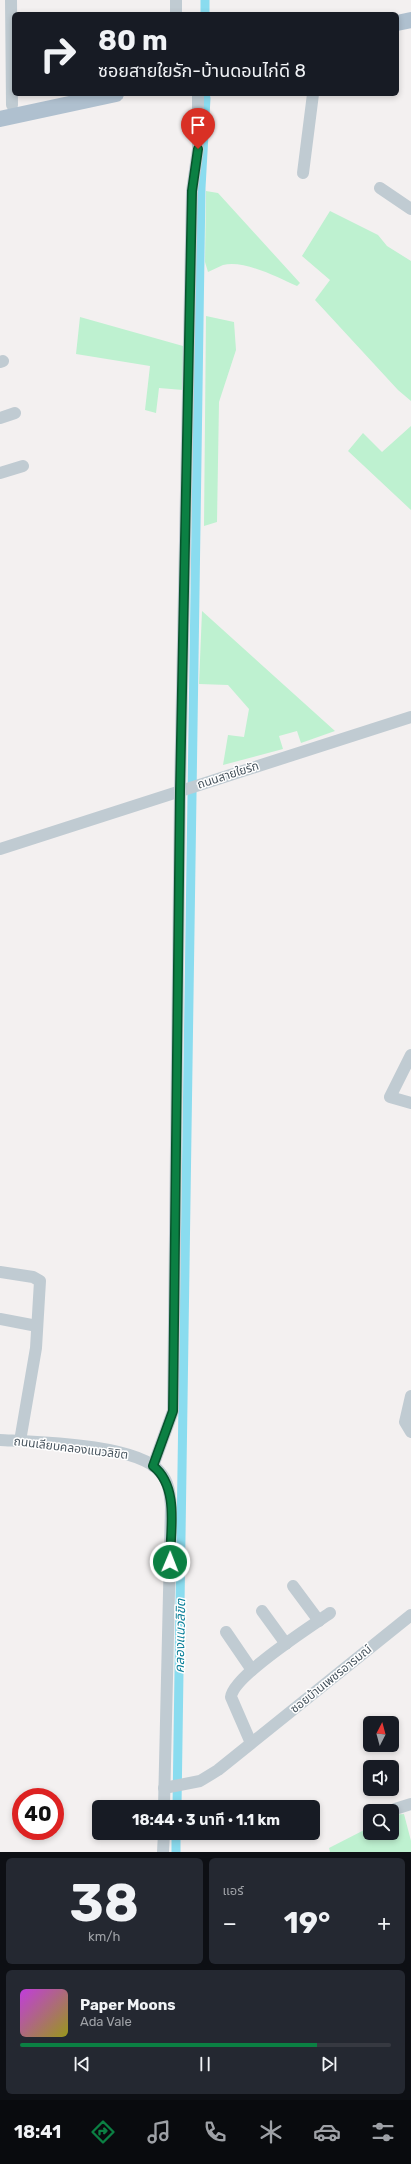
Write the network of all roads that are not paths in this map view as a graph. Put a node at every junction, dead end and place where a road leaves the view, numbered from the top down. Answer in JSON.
{"nodes":[{"id":1,"x":12,"y":0,"type":"edge"},
{"id":2,"x":176,"y":0,"type":"edge"},
{"id":3,"x":176,"y":12,"type":"edge"},
{"id":4,"x":6,"y":15,"type":"edge"},
{"id":5,"x":411,"y":20,"type":"edge"},
{"id":6,"x":399,"y":23,"type":"edge"},
{"id":7,"x":411,"y":31,"type":"edge"},
{"id":8,"x":399,"y":34,"type":"edge"},
{"id":9,"x":55,"y":96,"type":"edge"},
{"id":10,"x":107,"y":96,"type":"edge"},
{"id":11,"x":198,"y":96,"type":"edge"},
{"id":12,"x":313,"y":96,"type":"edge"},
{"id":13,"x":6,"y":107,"type":"edge"},
{"id":14,"x":0,"y":119,"type":"edge"},
{"id":15,"x":303,"y":173,"type":"dead end"},
{"id":16,"x":380,"y":188,"type":"dead end"},
{"id":17,"x":411,"y":209,"type":"edge"},
{"id":18,"x":15,"y":413,"type":"dead end"},
{"id":19,"x":0,"y":418,"type":"edge"},
{"id":20,"x":23,"y":466,"type":"dead end"},
{"id":21,"x":0,"y":473,"type":"edge"},
{"id":22,"x":411,"y":717,"type":"edge"},
{"id":23,"x":182,"y":790,"type":"junction"},
{"id":24,"x":0,"y":849,"type":"edge"},
{"id":25,"x":411,"y":1055,"type":"edge"},
{"id":26,"x":411,"y":1103,"type":"edge"},
{"id":27,"x":0,"y":1272,"type":"edge"},
{"id":28,"x":0,"y":1319,"type":"edge"},
{"id":29,"x":37,"y":1326,"type":"junction"},
{"id":30,"x":411,"y":1396,"type":"edge"},
{"id":31,"x":411,"y":1432,"type":"edge"},
{"id":32,"x":0,"y":1440,"type":"edge"},
{"id":33,"x":20,"y":1441,"type":"junction"},
{"id":34,"x":153,"y":1466,"type":"junction"},
{"id":35,"x":292,"y":1586,"type":"dead end"},
{"id":36,"x":262,"y":1611,"type":"dead end"},
{"id":37,"x":330,"y":1614,"type":"dead end"},
{"id":38,"x":411,"y":1615,"type":"edge"},
{"id":39,"x":319,"y":1621,"type":"junction"},
{"id":40,"x":226,"y":1632,"type":"dead end"},
{"id":41,"x":286,"y":1644,"type":"junction"},
{"id":42,"x":252,"y":1670,"type":"junction"},
{"id":43,"x":251,"y":1743,"type":"junction"},
{"id":44,"x":168,"y":1787,"type":"junction"},
{"id":45,"x":165,"y":1800,"type":"edge"},
{"id":46,"x":411,"y":1804,"type":"edge"},
{"id":47,"x":399,"y":1808,"type":"edge"},
{"id":48,"x":164,"y":1840,"type":"edge"},
{"id":49,"x":164,"y":1852,"type":"edge"}],
"edges":[{"from":1,"to":4,"type":"street"},
{"from":2,"to":3,"type":"street"},
{"from":4,"to":13,"type":"street"},
{"from":5,"to":6,"type":"main road"},
{"from":7,"to":8,"type":"main road"},
{"from":9,"to":13,"type":"main road"},
{"from":10,"to":14,"type":"main road"},
{"from":11,"to":23,"type":"street"},
{"from":12,"to":15,"type":"street"},
{"from":16,"to":17,"type":"street"},
{"from":18,"to":19,"type":"street"},
{"from":20,"to":21,"type":"street"},
{"from":22,"to":23,"type":"street","name":"ถนนสายใยรัก"},
{"from":23,"to":24,"type":"street","name":"ถนนสายใยรัก"},
{"from":23,"to":34,"type":"street"},
{"from":25,"to":26,"type":"street"},
{"from":27,"to":29,"type":"street"},
{"from":28,"to":29,"type":"street"},
{"from":29,"to":33,"type":"street"},
{"from":30,"to":31,"type":"street"},
{"from":32,"to":33,"type":"street","name":"ถนนเลียบคลองแนวลิขิต"},
{"from":33,"to":34,"type":"street","name":"ถนนเลียบคลองแนวลิขิต"},
{"from":34,"to":44,"type":"street","name":"ถนนเลียบคลองแนวลิขิต"},
{"from":35,"to":39,"type":"street"},
{"from":36,"to":41,"type":"street"},
{"from":37,"to":39,"type":"street"},
{"from":38,"to":43,"type":"street","name":"ซอยบ้านเพชรอารมณ์"},
{"from":39,"to":41,"type":"street"},
{"from":40,"to":42,"type":"street"},
{"from":41,"to":42,"type":"street"},
{"from":42,"to":43,"type":"street"},
{"from":43,"to":44,"type":"street","name":"ซอยบ้านเพชรอารมณ์"},
{"from":44,"to":45,"type":"street","name":"ถนนเลียบคลองแนวลิขิต"},
{"from":46,"to":47,"type":"street"},
{"from":48,"to":49,"type":"street"}]}
